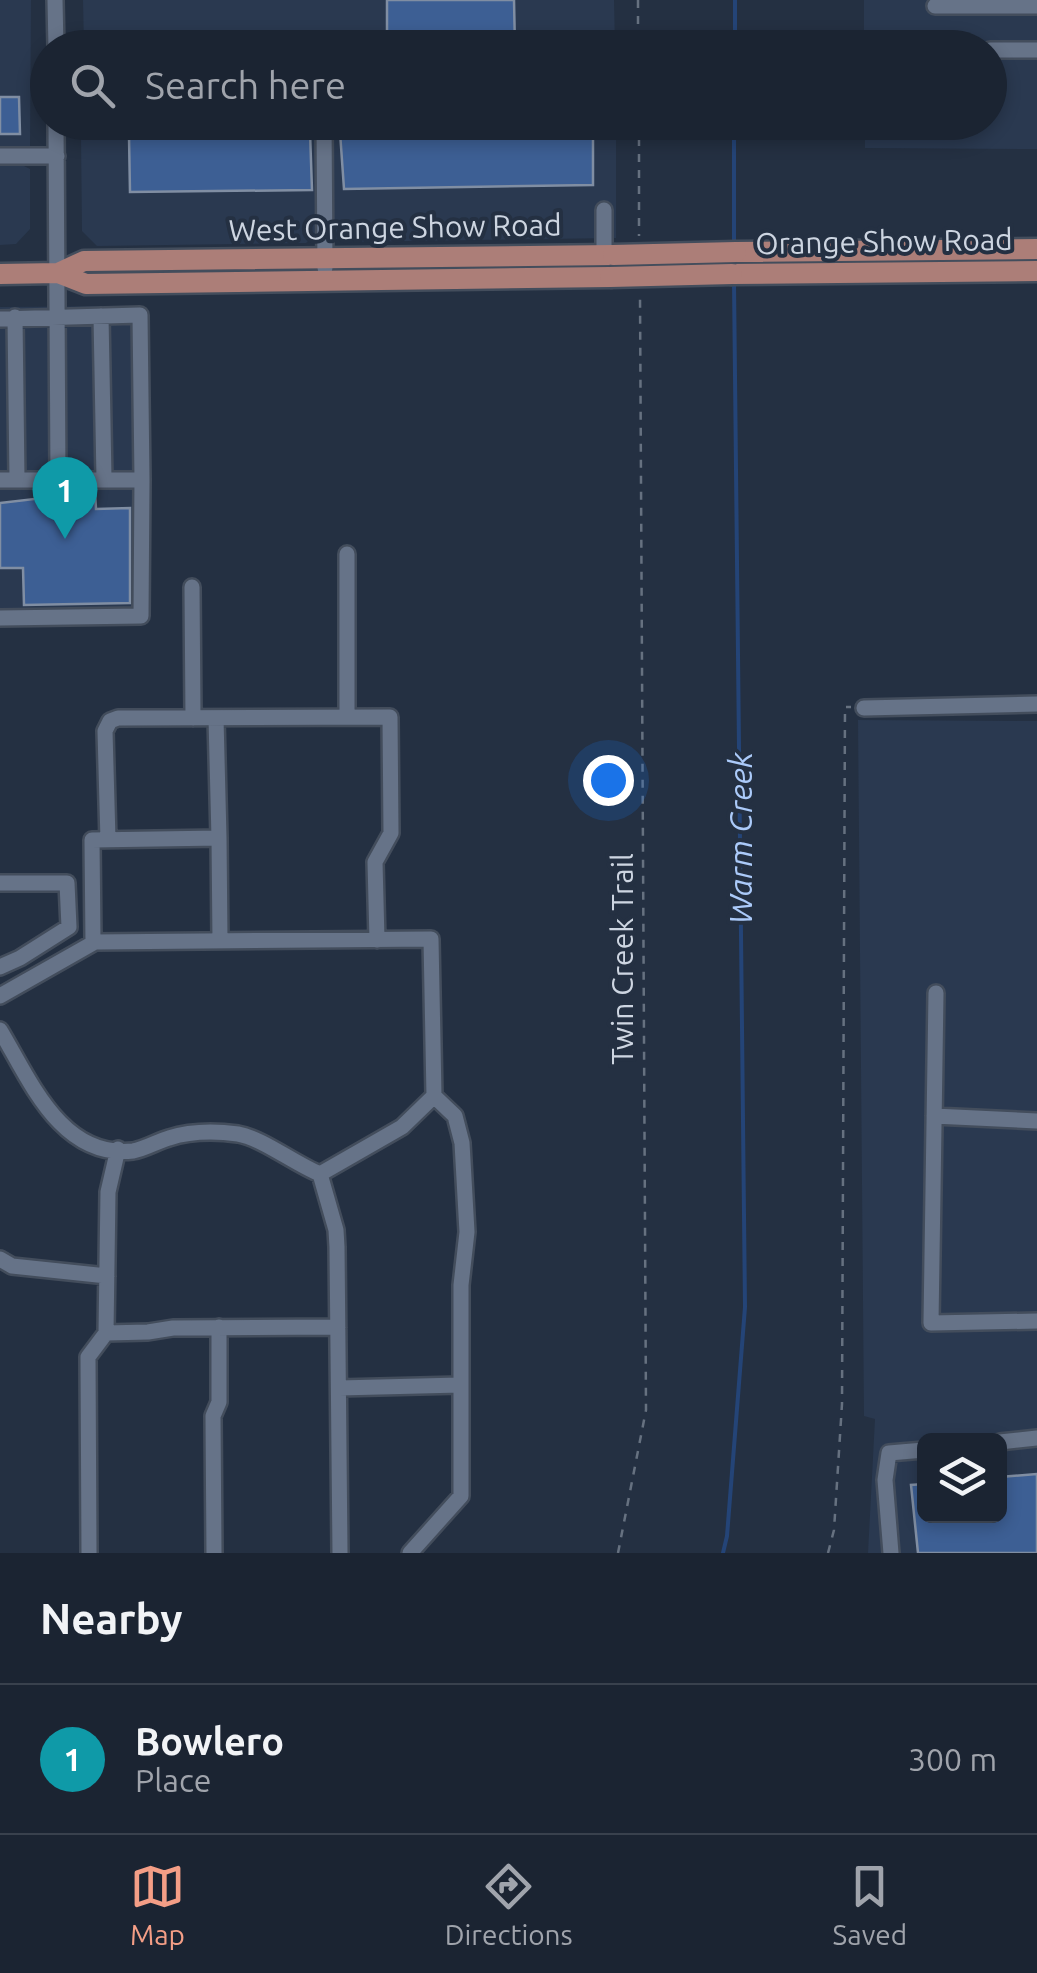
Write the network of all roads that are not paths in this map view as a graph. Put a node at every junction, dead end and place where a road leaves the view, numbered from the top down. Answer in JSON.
{"nodes":[{"id":1,"x":55,"y":0,"type":"edge"},
{"id":2,"x":935,"y":6,"type":"dead end"},
{"id":3,"x":1037,"y":6,"type":"edge"},
{"id":4,"x":56,"y":30,"type":"edge"},
{"id":5,"x":1007,"y":50,"type":"edge"},
{"id":6,"x":1037,"y":50,"type":"edge"},
{"id":7,"x":57,"y":140,"type":"edge"},
{"id":8,"x":324,"y":140,"type":"edge"},
{"id":9,"x":0,"y":156,"type":"edge"},
{"id":10,"x":57,"y":156,"type":"junction"},
{"id":11,"x":604,"y":210,"type":"dead end"},
{"id":12,"x":1037,"y":249,"type":"edge"},
{"id":13,"x":736,"y":252,"type":"joint"},
{"id":14,"x":609,"y":255,"type":"junction"},
{"id":15,"x":325,"y":259,"type":"junction"},
{"id":16,"x":1037,"y":271,"type":"edge"},
{"id":17,"x":58,"y":273,"type":"junction"},
{"id":18,"x":0,"y":274,"type":"edge"},
{"id":19,"x":732,"y":274,"type":"joint"},
{"id":20,"x":326,"y":281,"type":"junction"},
{"id":21,"x":58,"y":316,"type":"junction"},
{"id":22,"x":101,"y":316,"type":"junction"},
{"id":23,"x":8,"y":318,"type":"edge"},
{"id":24,"x":104,"y":479,"type":"junction"},
{"id":25,"x":0,"y":480,"type":"edge"},
{"id":26,"x":18,"y":480,"type":"junction"},
{"id":27,"x":58,"y":480,"type":"junction"},
{"id":28,"x":142,"y":480,"type":"junction"},
{"id":29,"x":347,"y":554,"type":"dead end"},
{"id":30,"x":192,"y":588,"type":"dead end"},
{"id":31,"x":0,"y":618,"type":"edge"},
{"id":32,"x":1037,"y":704,"type":"edge"},
{"id":33,"x":864,"y":708,"type":"road end"},
{"id":34,"x":347,"y":717,"type":"junction"},
{"id":35,"x":192,"y":718,"type":"junction"},
{"id":36,"x":216,"y":718,"type":"junction"},
{"id":37,"x":218,"y":838,"type":"junction"},
{"id":38,"x":108,"y":840,"type":"junction"},
{"id":39,"x":0,"y":883,"type":"edge"},
{"id":40,"x":377,"y":940,"type":"junction"},
{"id":41,"x":220,"y":941,"type":"junction"},
{"id":42,"x":93,"y":943,"type":"junction"},
{"id":43,"x":0,"y":967,"type":"edge"},
{"id":44,"x":936,"y":994,"type":"dead end"},
{"id":45,"x":0,"y":996,"type":"edge"},
{"id":46,"x":0,"y":1030,"type":"edge"},
{"id":47,"x":434,"y":1096,"type":"junction"},
{"id":48,"x":934,"y":1116,"type":"junction"},
{"id":49,"x":1037,"y":1121,"type":"edge"},
{"id":50,"x":118,"y":1149,"type":"junction"},
{"id":51,"x":320,"y":1174,"type":"junction"},
{"id":52,"x":0,"y":1260,"type":"edge"},
{"id":53,"x":107,"y":1276,"type":"junction"},
{"id":54,"x":1037,"y":1321,"type":"edge"},
{"id":55,"x":338,"y":1327,"type":"junction"},
{"id":56,"x":218,"y":1328,"type":"junction"},
{"id":57,"x":106,"y":1333,"type":"junction"},
{"id":58,"x":460,"y":1386,"type":"junction"},
{"id":59,"x":338,"y":1388,"type":"junction"},
{"id":60,"x":1037,"y":1438,"type":"edge"},
{"id":61,"x":1007,"y":1441,"type":"edge"},
{"id":62,"x":917,"y":1451,"type":"edge"},
{"id":63,"x":89,"y":1553,"type":"edge"},
{"id":64,"x":214,"y":1553,"type":"edge"},
{"id":65,"x":340,"y":1553,"type":"edge"},
{"id":66,"x":410,"y":1553,"type":"edge"},
{"id":67,"x":891,"y":1553,"type":"edge"}],
"edges":[{"from":1,"to":4,"type":"street"},
{"from":2,"to":3,"type":"street"},
{"from":5,"to":6,"type":"street"},
{"from":7,"to":10,"type":"street"},
{"from":8,"to":15,"type":"street"},
{"from":9,"to":10,"type":"street"},
{"from":10,"to":17,"type":"street"},
{"from":11,"to":14,"type":"street"},
{"from":12,"to":13,"type":"main road","name":"Orange Show Road"},
{"from":13,"to":14,"type":"main road","name":"West Orange Show Road","bridge":true},
{"from":14,"to":15,"type":"main road","name":"West Orange Show Road"},
{"from":15,"to":17,"type":"main road","name":"West Orange Show Road"},
{"from":15,"to":20,"type":"street"},
{"from":16,"to":19,"type":"main road","name":"Orange Show Road"},
{"from":17,"to":18,"type":"main road","name":"West Orange Show Road"},
{"from":17,"to":20,"type":"main road","name":"West Orange Show Road"},
{"from":17,"to":21,"type":"street"},
{"from":19,"to":20,"type":"main road","name":"West Orange Show Road","bridge":true},
{"from":21,"to":22,"type":"street"},
{"from":21,"to":23,"type":"street"},
{"from":21,"to":27,"type":"street"},
{"from":22,"to":24,"type":"street"},
{"from":22,"to":28,"type":"street"},
{"from":23,"to":26,"type":"street"},
{"from":24,"to":27,"type":"street"},
{"from":24,"to":28,"type":"street"},
{"from":25,"to":26,"type":"street"},
{"from":26,"to":27,"type":"street"},
{"from":28,"to":31,"type":"street"},
{"from":29,"to":34,"type":"street"},
{"from":30,"to":35,"type":"street"},
{"from":32,"to":33,"type":"street"},
{"from":34,"to":36,"type":"street"},
{"from":34,"to":40,"type":"street"},
{"from":35,"to":36,"type":"street"},
{"from":35,"to":38,"type":"street"},
{"from":36,"to":37,"type":"street"},
{"from":37,"to":38,"type":"street"},
{"from":37,"to":41,"type":"street"},
{"from":38,"to":42,"type":"street"},
{"from":39,"to":43,"type":"street"},
{"from":40,"to":41,"type":"street"},
{"from":40,"to":47,"type":"street"},
{"from":41,"to":42,"type":"street"},
{"from":42,"to":45,"type":"street"},
{"from":44,"to":48,"type":"street"},
{"from":46,"to":50,"type":"street"},
{"from":47,"to":51,"type":"street"},
{"from":47,"to":58,"type":"street"},
{"from":48,"to":49,"type":"street"},
{"from":48,"to":54,"type":"street"},
{"from":50,"to":51,"type":"street"},
{"from":50,"to":53,"type":"street"},
{"from":51,"to":55,"type":"street"},
{"from":52,"to":53,"type":"street"},
{"from":53,"to":57,"type":"street"},
{"from":55,"to":56,"type":"street"},
{"from":55,"to":59,"type":"street"},
{"from":56,"to":57,"type":"street"},
{"from":56,"to":64,"type":"street"},
{"from":57,"to":63,"type":"street"},
{"from":58,"to":59,"type":"street"},
{"from":58,"to":66,"type":"street"},
{"from":59,"to":65,"type":"street"},
{"from":60,"to":61,"type":"street"},
{"from":62,"to":67,"type":"street"}]}
